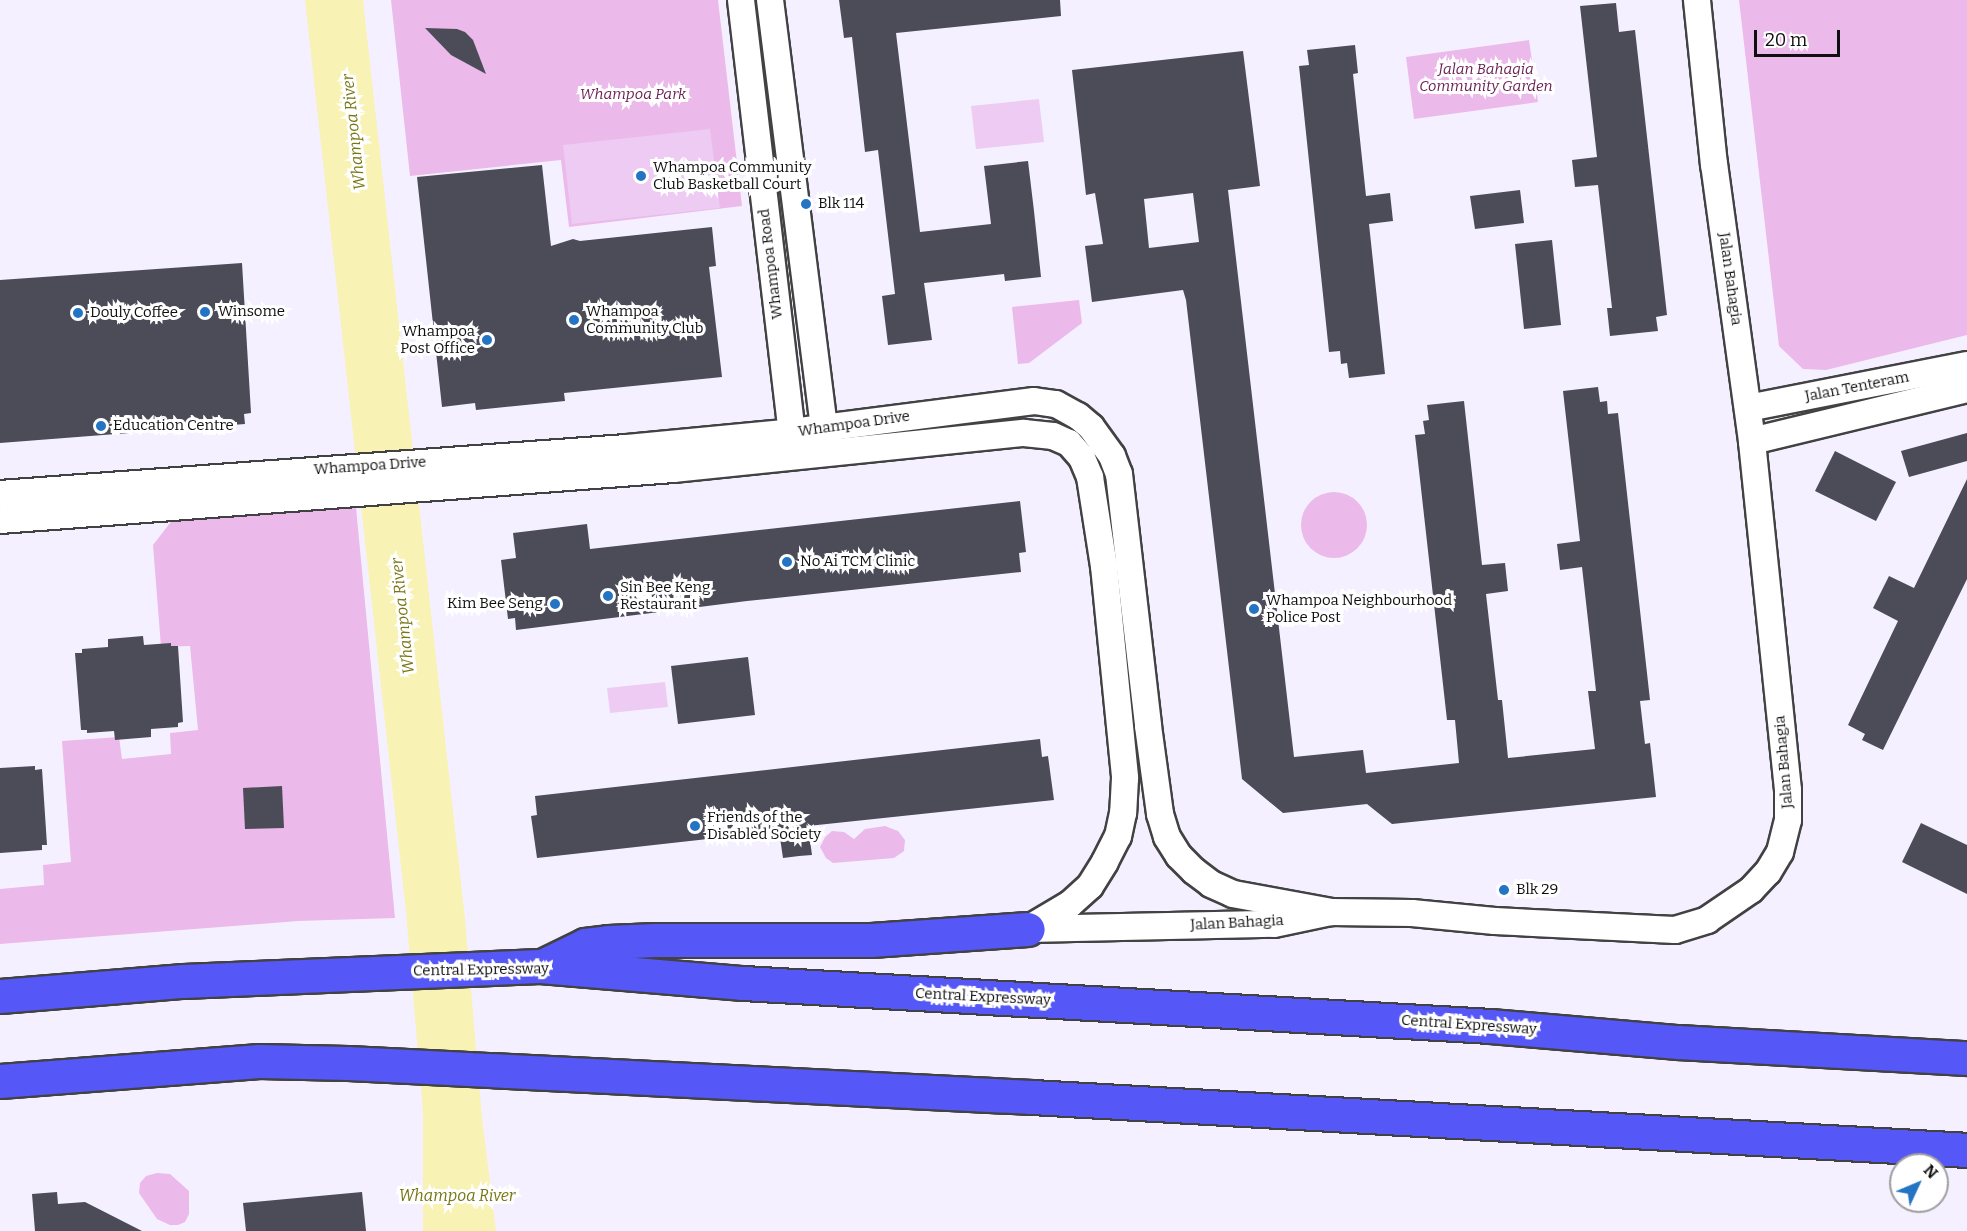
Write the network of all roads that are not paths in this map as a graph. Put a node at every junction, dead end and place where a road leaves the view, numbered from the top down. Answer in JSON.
{"nodes":[{"id":1,"x":741,"y":0,"type":"edge"},
{"id":2,"x":770,"y":0,"type":"edge"},
{"id":3,"x":1697,"y":0,"type":"edge"},
{"id":4,"x":1967,"y":365,"type":"edge"},
{"id":5,"x":1967,"y":389,"type":"edge"},
{"id":6,"x":1748,"y":408,"type":"junction"},
{"id":7,"x":824,"y":427,"type":"junction"},
{"id":8,"x":1752,"y":441,"type":"junction"},
{"id":9,"x":794,"y":444,"type":"junction"},
{"id":10,"x":828,"y":453,"type":"junction"},
{"id":11,"x":0,"y":494,"type":"edge"},
{"id":12,"x":0,"y":520,"type":"edge"},
{"id":13,"x":1330,"y":912,"type":"junction"},
{"id":14,"x":1028,"y":929,"type":"junction"},
{"id":15,"x":540,"y":966,"type":"junction"},
{"id":16,"x":0,"y":996,"type":"edge"},
{"id":17,"x":1967,"y":1058,"type":"edge"},
{"id":18,"x":0,"y":1081,"type":"edge"},
{"id":19,"x":1967,"y":1150,"type":"edge"}],
"edges":[{"from":1,"to":9,"type":"street","name":"Whampoa Road"},
{"from":2,"to":7,"type":"street","name":"Whampoa Road"},
{"from":3,"to":6,"type":"street","name":"Jalan Bahagia"},
{"from":4,"to":6,"type":"street","name":"Jalan Tenteram"},
{"from":5,"to":8,"type":"street","name":"Jalan Tenteram"},
{"from":6,"to":8,"type":"street","name":"Jalan Bahagia"},
{"from":7,"to":9,"type":"street","name":"Whampoa Drive"},
{"from":7,"to":10,"type":"street","name":"Whampoa Road"},
{"from":7,"to":13,"type":"street","name":"Whampoa Drive"},
{"from":8,"to":13,"type":"street","name":"Jalan Bahagia"},
{"from":9,"to":10,"type":"street","name":"Whampoa Drive"},
{"from":9,"to":11,"type":"street","name":"Whampoa Drive"},
{"from":9,"to":12,"type":"street","name":"Whampoa Drive"},
{"from":10,"to":14,"type":"street","name":"Whampoa Drive"},
{"from":13,"to":14,"type":"street","name":"Jalan Bahagia"},
{"from":14,"to":15,"type":"highway"},
{"from":15,"to":16,"type":"highway","name":"Central Expressway"},
{"from":15,"to":17,"type":"highway","name":"Central Expressway"},
{"from":18,"to":19,"type":"highway"}]}
